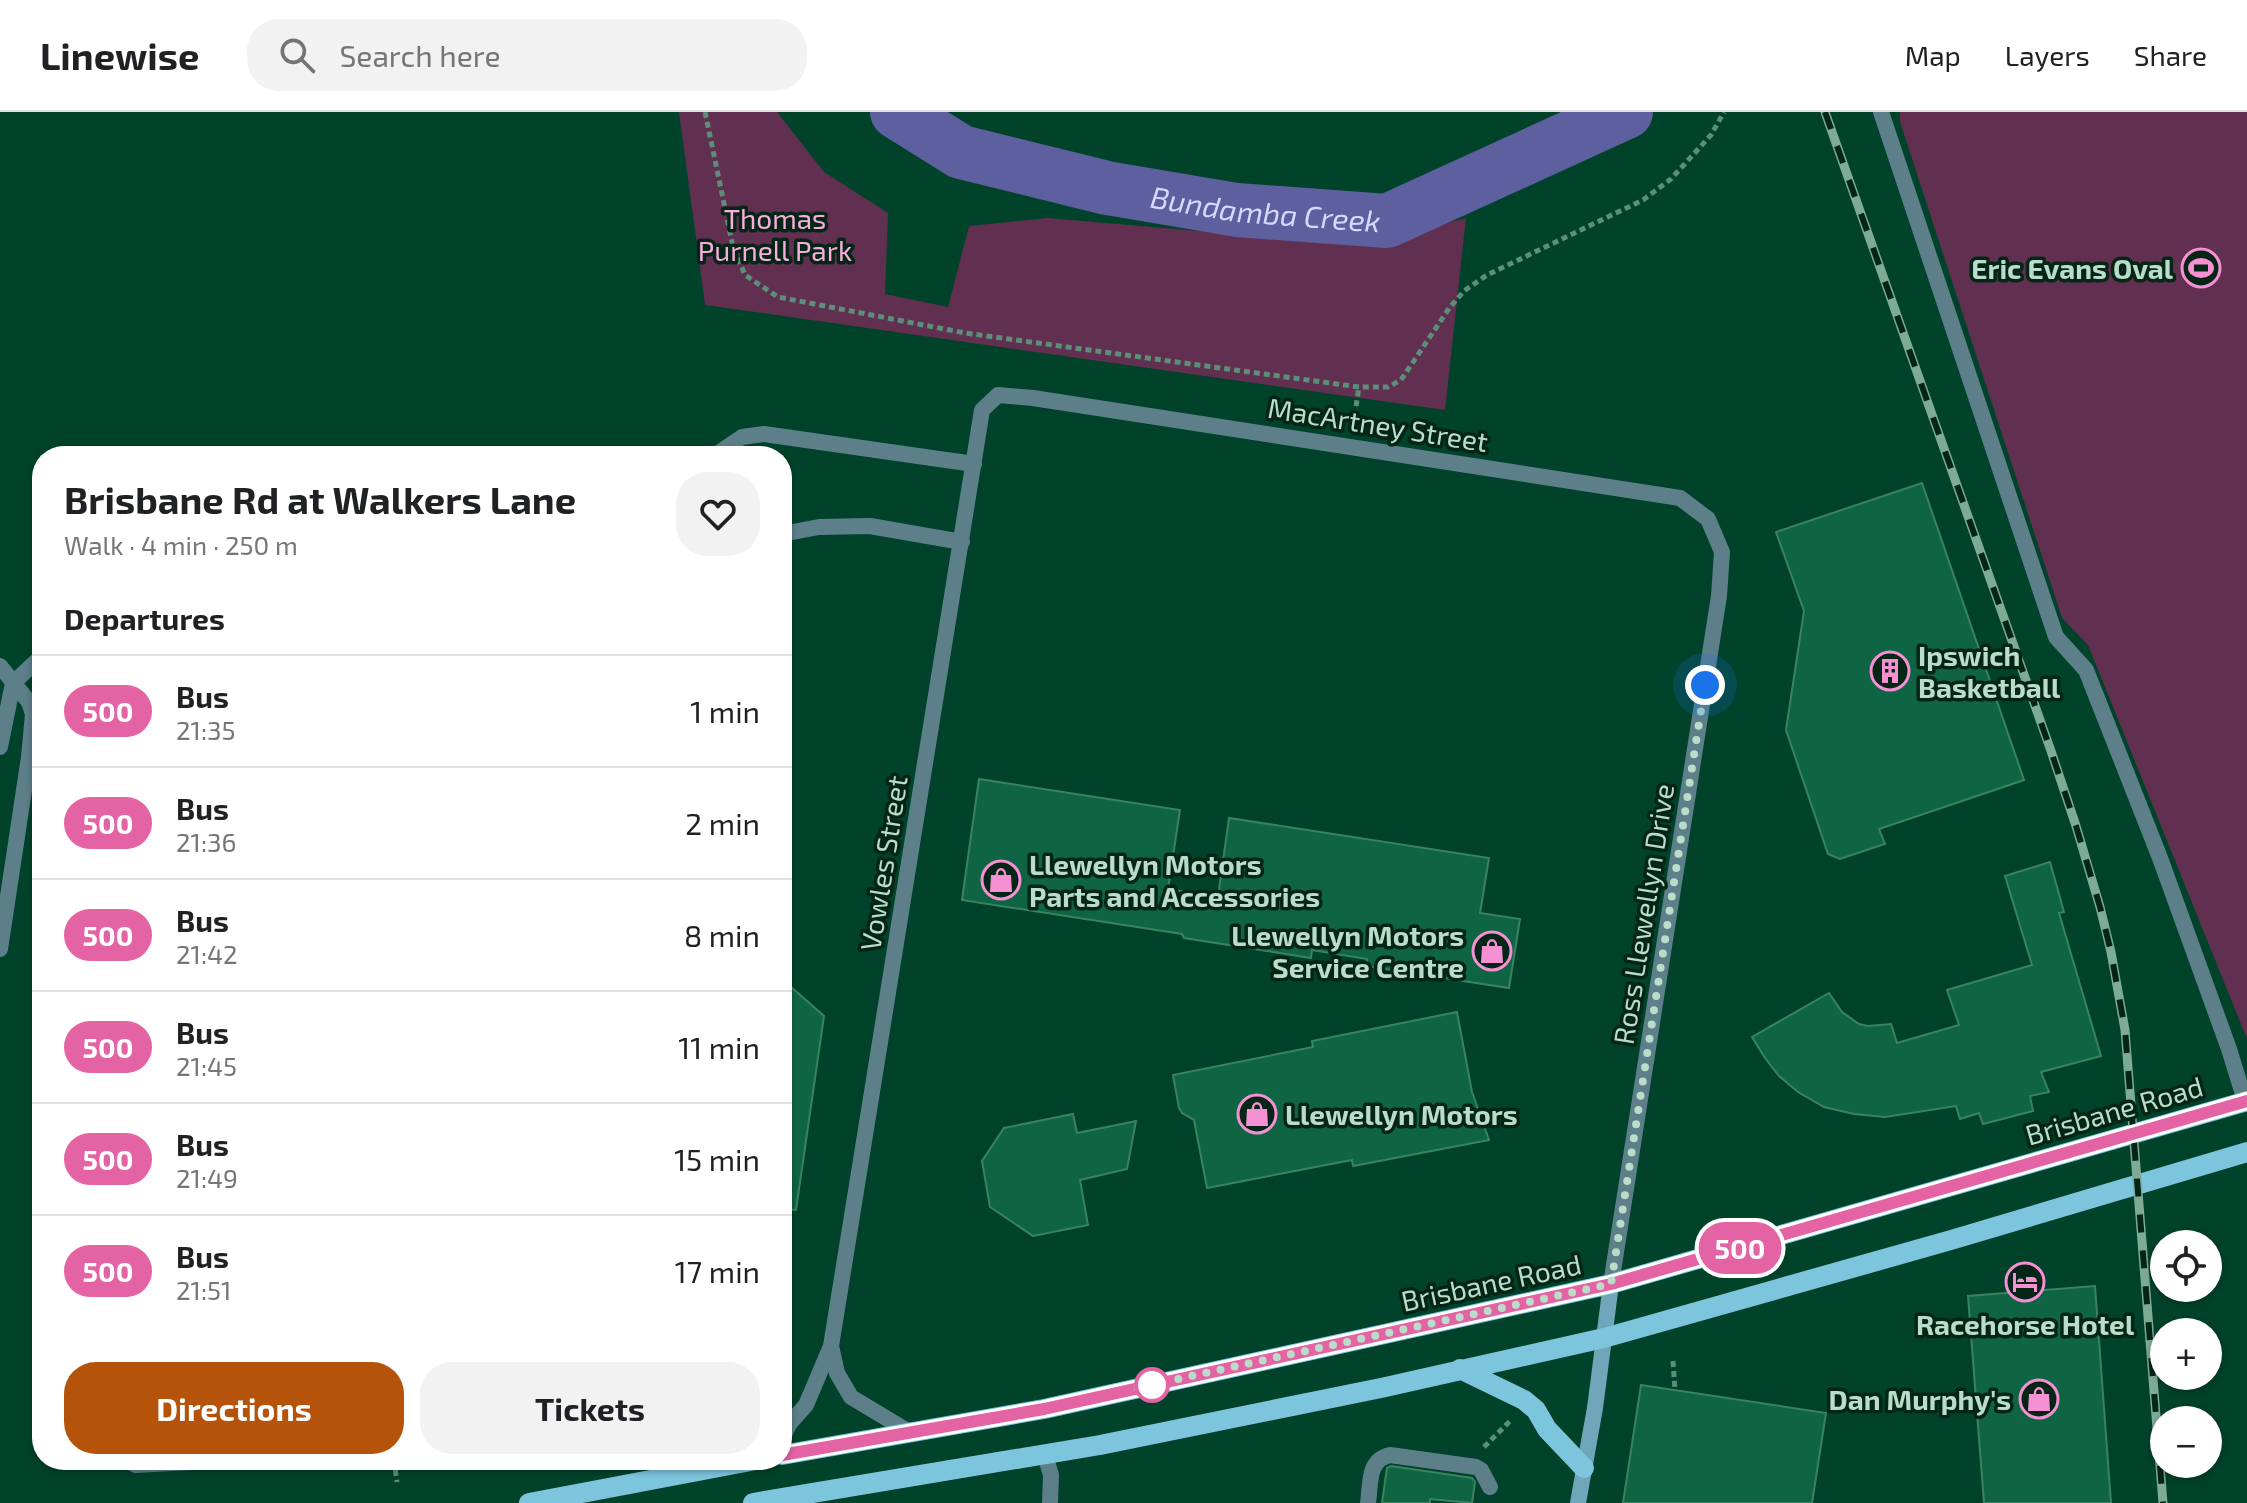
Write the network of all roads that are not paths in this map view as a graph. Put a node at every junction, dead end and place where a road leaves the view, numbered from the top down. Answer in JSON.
{"nodes":[{"id":1,"x":1881,"y":112,"type":"edge"},
{"id":2,"x":998,"y":395,"type":"joint"},
{"id":3,"x":729,"y":446,"type":"edge"},
{"id":4,"x":974,"y":464,"type":"junction"},
{"id":5,"x":792,"y":532,"type":"edge"},
{"id":6,"x":962,"y":542,"type":"junction"},
{"id":7,"x":1722,"y":552,"type":"joint"},
{"id":8,"x":32,"y":665,"type":"edge"},
{"id":9,"x":0,"y":666,"type":"edge"},
{"id":10,"x":13,"y":683,"type":"junction"},
{"id":11,"x":32,"y":711,"type":"edge"},
{"id":12,"x":32,"y":725,"type":"edge"},
{"id":13,"x":0,"y":747,"type":"edge"},
{"id":14,"x":0,"y":949,"type":"edge"},
{"id":15,"x":2246,"y":1101,"type":"edge"},
{"id":16,"x":2247,"y":1152,"type":"edge"},
{"id":17,"x":1611,"y":1284,"type":"junction"},
{"id":18,"x":1604,"y":1338,"type":"junction"},
{"id":19,"x":831,"y":1346,"type":"junction"},
{"id":20,"x":1460,"y":1369,"type":"junction"},
{"id":21,"x":792,"y":1421,"type":"edge"},
{"id":22,"x":911,"y":1433,"type":"junction"},
{"id":23,"x":792,"y":1453,"type":"edge"},
{"id":24,"x":1045,"y":1455,"type":"junction"},
{"id":25,"x":1584,"y":1468,"type":"junction"},
{"id":26,"x":703,"y":1470,"type":"edge"},
{"id":27,"x":1490,"y":1487,"type":"dead end"},
{"id":28,"x":529,"y":1503,"type":"edge"},
{"id":29,"x":753,"y":1503,"type":"edge"},
{"id":30,"x":1050,"y":1503,"type":"edge"},
{"id":31,"x":1368,"y":1503,"type":"edge"},
{"id":32,"x":1578,"y":1503,"type":"edge"}],
"edges":[{"from":1,"to":15,"type":"street"},
{"from":2,"to":4,"type":"street","name":"Vowles Street"},
{"from":2,"to":7,"type":"street","name":"MacArtney Street"},
{"from":3,"to":4,"type":"street"},
{"from":4,"to":6,"type":"street","name":"Vowles Street"},
{"from":5,"to":6,"type":"street"},
{"from":6,"to":19,"type":"street","name":"Vowles Street"},
{"from":7,"to":17,"type":"street","name":"Ross Llewellyn Drive"},
{"from":8,"to":10,"type":"street"},
{"from":9,"to":10,"type":"street"},
{"from":10,"to":11,"type":"street"},
{"from":10,"to":13,"type":"street"},
{"from":12,"to":14,"type":"street"},
{"from":15,"to":17,"type":"main road","name":"Brisbane Road"},
{"from":16,"to":18,"type":"main road"},
{"from":17,"to":18,"type":"main road"},
{"from":17,"to":22,"type":"main road","name":"Brisbane Road"},
{"from":18,"to":20,"type":"main road"},
{"from":18,"to":25,"type":"main road"},
{"from":19,"to":21,"type":"street","name":"Vowles Street"},
{"from":19,"to":22,"type":"street","name":"Vowles Street"},
{"from":20,"to":24,"type":"main road"},
{"from":20,"to":25,"type":"main road"},
{"from":22,"to":23,"type":"main road","name":"Brisbane Road"},
{"from":24,"to":29,"type":"main road"},
{"from":24,"to":30,"type":"street"},
{"from":25,"to":32,"type":"main road"},
{"from":26,"to":28,"type":"main road"},
{"from":27,"to":31,"type":"street"}]}
